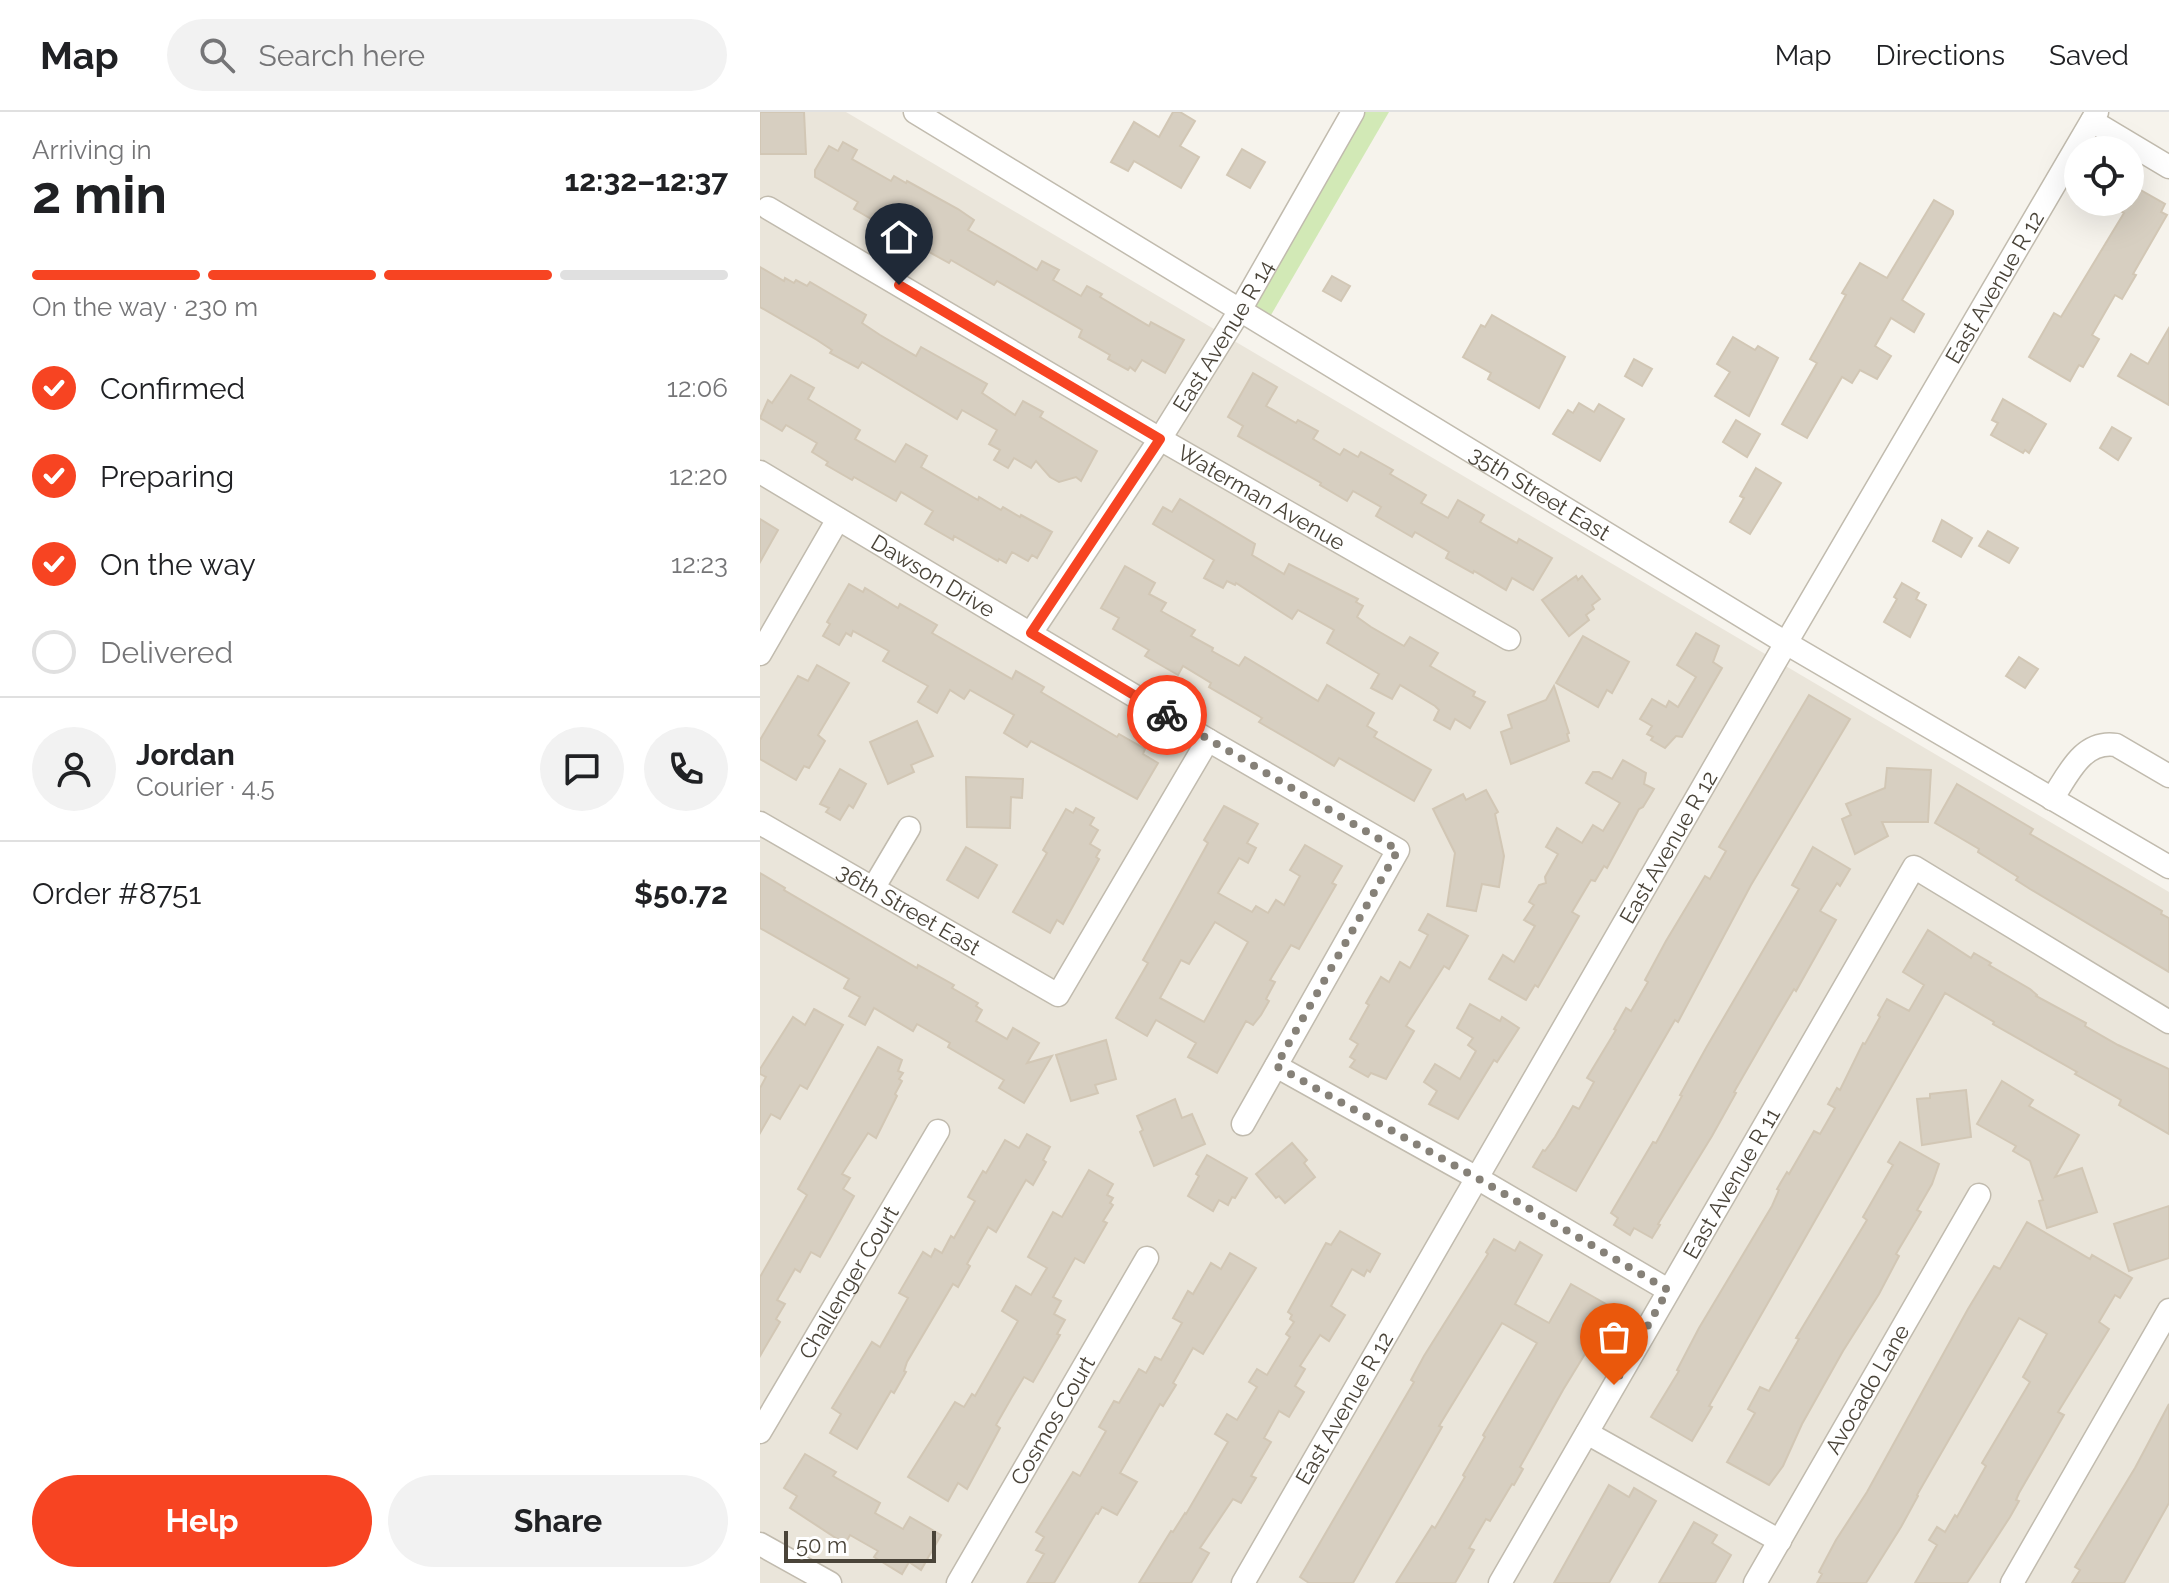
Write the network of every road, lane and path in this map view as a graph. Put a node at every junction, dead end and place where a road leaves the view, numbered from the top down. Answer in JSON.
{"nodes":[{"id":1,"x":915,"y":112,"type":"edge"},
{"id":2,"x":1353,"y":112,"type":"edge"},
{"id":3,"x":2095,"y":116,"type":"edge"},
{"id":4,"x":2169,"y":167,"type":"edge"},
{"id":5,"x":768,"y":208,"type":"dead end"},
{"id":6,"x":1239,"y":312,"type":"junction"},
{"id":7,"x":1160,"y":439,"type":"junction"},
{"id":8,"x":760,"y":472,"type":"edge"},
{"id":9,"x":838,"y":519,"type":"junction"},
{"id":10,"x":1031,"y":633,"type":"junction"},
{"id":11,"x":1509,"y":639,"type":"dead end"},
{"id":12,"x":1786,"y":643,"type":"junction"},
{"id":13,"x":760,"y":654,"type":"edge"},
{"id":14,"x":1208,"y":740,"type":"junction"},
{"id":15,"x":2169,"y":776,"type":"edge"},
{"id":16,"x":2052,"y":799,"type":"junction"},
{"id":17,"x":760,"y":823,"type":"edge"},
{"id":18,"x":909,"y":828,"type":"dead end"},
{"id":19,"x":2169,"y":867,"type":"edge"},
{"id":20,"x":874,"y":887,"type":"junction"},
{"id":21,"x":2169,"y":1022,"type":"edge"},
{"id":22,"x":1276,"y":1066,"type":"junction"},
{"id":23,"x":1243,"y":1124,"type":"dead end"},
{"id":24,"x":938,"y":1131,"type":"dead end"},
{"id":25,"x":1477,"y":1178,"type":"junction"},
{"id":26,"x":1979,"y":1195,"type":"dead end"},
{"id":27,"x":1147,"y":1258,"type":"dead end"},
{"id":28,"x":1668,"y":1290,"type":"junction"},
{"id":29,"x":2169,"y":1310,"type":"edge"},
{"id":30,"x":760,"y":1432,"type":"edge"},
{"id":31,"x":1587,"y":1433,"type":"junction"},
{"id":32,"x":1780,"y":1541,"type":"junction"},
{"id":33,"x":760,"y":1544,"type":"edge"},
{"id":34,"x":830,"y":1583,"type":"edge"},
{"id":35,"x":958,"y":1583,"type":"edge"},
{"id":36,"x":1243,"y":1583,"type":"edge"},
{"id":37,"x":1500,"y":1583,"type":"edge"},
{"id":38,"x":1755,"y":1583,"type":"edge"},
{"id":39,"x":2012,"y":1583,"type":"edge"}],
"edges":[{"from":1,"to":6,"type":"street","name":"35th Street East"},
{"from":2,"to":6,"type":"street","name":"East Avenue R 14"},
{"from":3,"to":4,"type":"street"},
{"from":3,"to":12,"type":"street","name":"East Avenue R 12"},
{"from":5,"to":7,"type":"street","name":"Waterman Avenue"},
{"from":6,"to":7,"type":"street","name":"East Avenue R 14"},
{"from":6,"to":12,"type":"street","name":"35th Street East"},
{"from":7,"to":10,"type":"street","name":"East Avenue R 14"},
{"from":7,"to":11,"type":"street","name":"Waterman Avenue"},
{"from":8,"to":9,"type":"street","name":"Dawson Drive"},
{"from":9,"to":10,"type":"street","name":"Dawson Drive"},
{"from":9,"to":13,"type":"street"},
{"from":10,"to":14,"type":"street","name":"Dawson Drive"},
{"from":12,"to":16,"type":"street","name":"35th Street East"},
{"from":12,"to":25,"type":"street","name":"East Avenue R 12"},
{"from":14,"to":20,"type":"street","name":"36th Street East"},
{"from":14,"to":22,"type":"street","name":"Dawson Drive"},
{"from":15,"to":16,"type":"street"},
{"from":16,"to":19,"type":"street","name":"35th Street East"},
{"from":17,"to":20,"type":"street","name":"36th Street East"},
{"from":18,"to":20,"type":"street"},
{"from":21,"to":28,"type":"street","name":"East Avenue R 11"},
{"from":22,"to":23,"type":"street"},
{"from":22,"to":25,"type":"street"},
{"from":24,"to":30,"type":"street","name":"Challenger Court"},
{"from":25,"to":28,"type":"street"},
{"from":25,"to":36,"type":"street","name":"East Avenue R 12"},
{"from":26,"to":32,"type":"street","name":"Avocado Lane"},
{"from":27,"to":35,"type":"street","name":"Cosmos Court"},
{"from":28,"to":31,"type":"street","name":"East Avenue R 11"},
{"from":29,"to":39,"type":"street"},
{"from":31,"to":32,"type":"street"},
{"from":31,"to":37,"type":"street","name":"East Avenue R 11"},
{"from":32,"to":38,"type":"street","name":"Avocado Lane"},
{"from":33,"to":34,"type":"street"}]}
